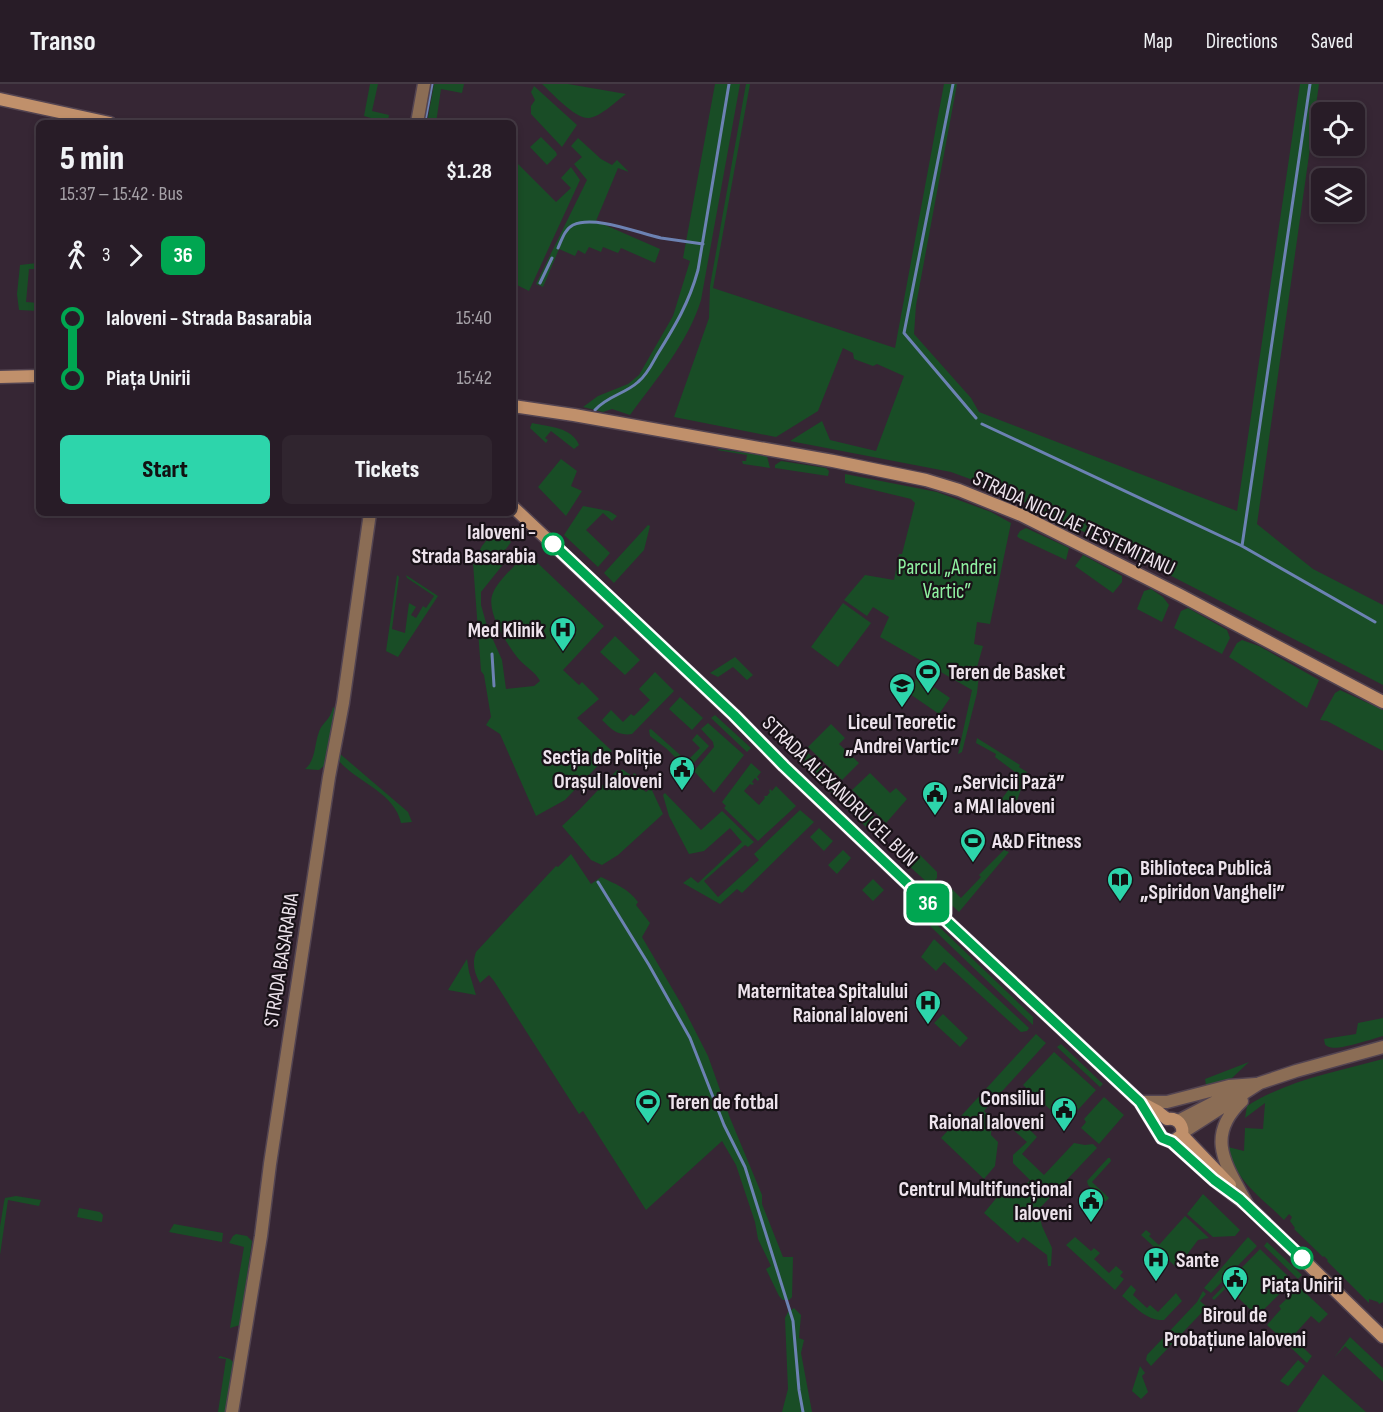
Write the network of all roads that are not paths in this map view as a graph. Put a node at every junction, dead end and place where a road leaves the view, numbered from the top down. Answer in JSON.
{"nodes":[{"id":1,"x":424,"y":84,"type":"edge"},
{"id":2,"x":0,"y":99,"type":"edge"},
{"id":3,"x":96,"y":120,"type":"edge"},
{"id":4,"x":418,"y":120,"type":"edge"},
{"id":5,"x":36,"y":375,"type":"edge"},
{"id":6,"x":0,"y":377,"type":"edge"},
{"id":7,"x":516,"y":406,"type":"edge"},
{"id":8,"x":516,"y":510,"type":"edge"},
{"id":9,"x":370,"y":516,"type":"edge"},
{"id":10,"x":1383,"y":702,"type":"edge"},
{"id":11,"x":1383,"y":1047,"type":"edge"},
{"id":12,"x":1255,"y":1084,"type":"junction"},
{"id":13,"x":1140,"y":1102,"type":"junction"},
{"id":14,"x":1172,"y":1120,"type":"junction"},
{"id":15,"x":1159,"y":1131,"type":"junction"},
{"id":16,"x":1179,"y":1137,"type":"junction"},
{"id":17,"x":1248,"y":1206,"type":"junction"},
{"id":18,"x":1383,"y":1337,"type":"edge"},
{"id":19,"x":232,"y":1412,"type":"edge"}],
"edges":[{"from":1,"to":4,"type":"street"},
{"from":2,"to":3,"type":"main road"},
{"from":5,"to":6,"type":"main road"},
{"from":7,"to":10,"type":"main road","name":"STRADA NICOLAE TESTEMIȚANU"},
{"from":8,"to":13,"type":"main road","name":"STRADA ALEXANDRU CEL BUN"},
{"from":9,"to":19,"type":"street","name":"STRADA BASARABIA"},
{"from":11,"to":12,"type":"street"},
{"from":12,"to":13,"type":"street"},
{"from":12,"to":14,"type":"street"},
{"from":12,"to":16,"type":"street"},
{"from":12,"to":17,"type":"street"},
{"from":13,"to":14,"type":"main road","name":"STRADA ALEXANDRU CEL BUN"},
{"from":13,"to":15,"type":"main road","name":"STRADA ALEXANDRU CEL BUN"},
{"from":14,"to":15,"type":"main road"},
{"from":14,"to":16,"type":"main road","name":"STRADA ALEXANDRU CEL BUN"},
{"from":15,"to":16,"type":"main road","name":"STRADA ALEXANDRU CEL BUN"},
{"from":16,"to":17,"type":"main road","name":"STRADA ALEXANDRU CEL BUN"},
{"from":17,"to":18,"type":"main road","name":"STRADA ALEXANDRU CEL BUN"}]}
